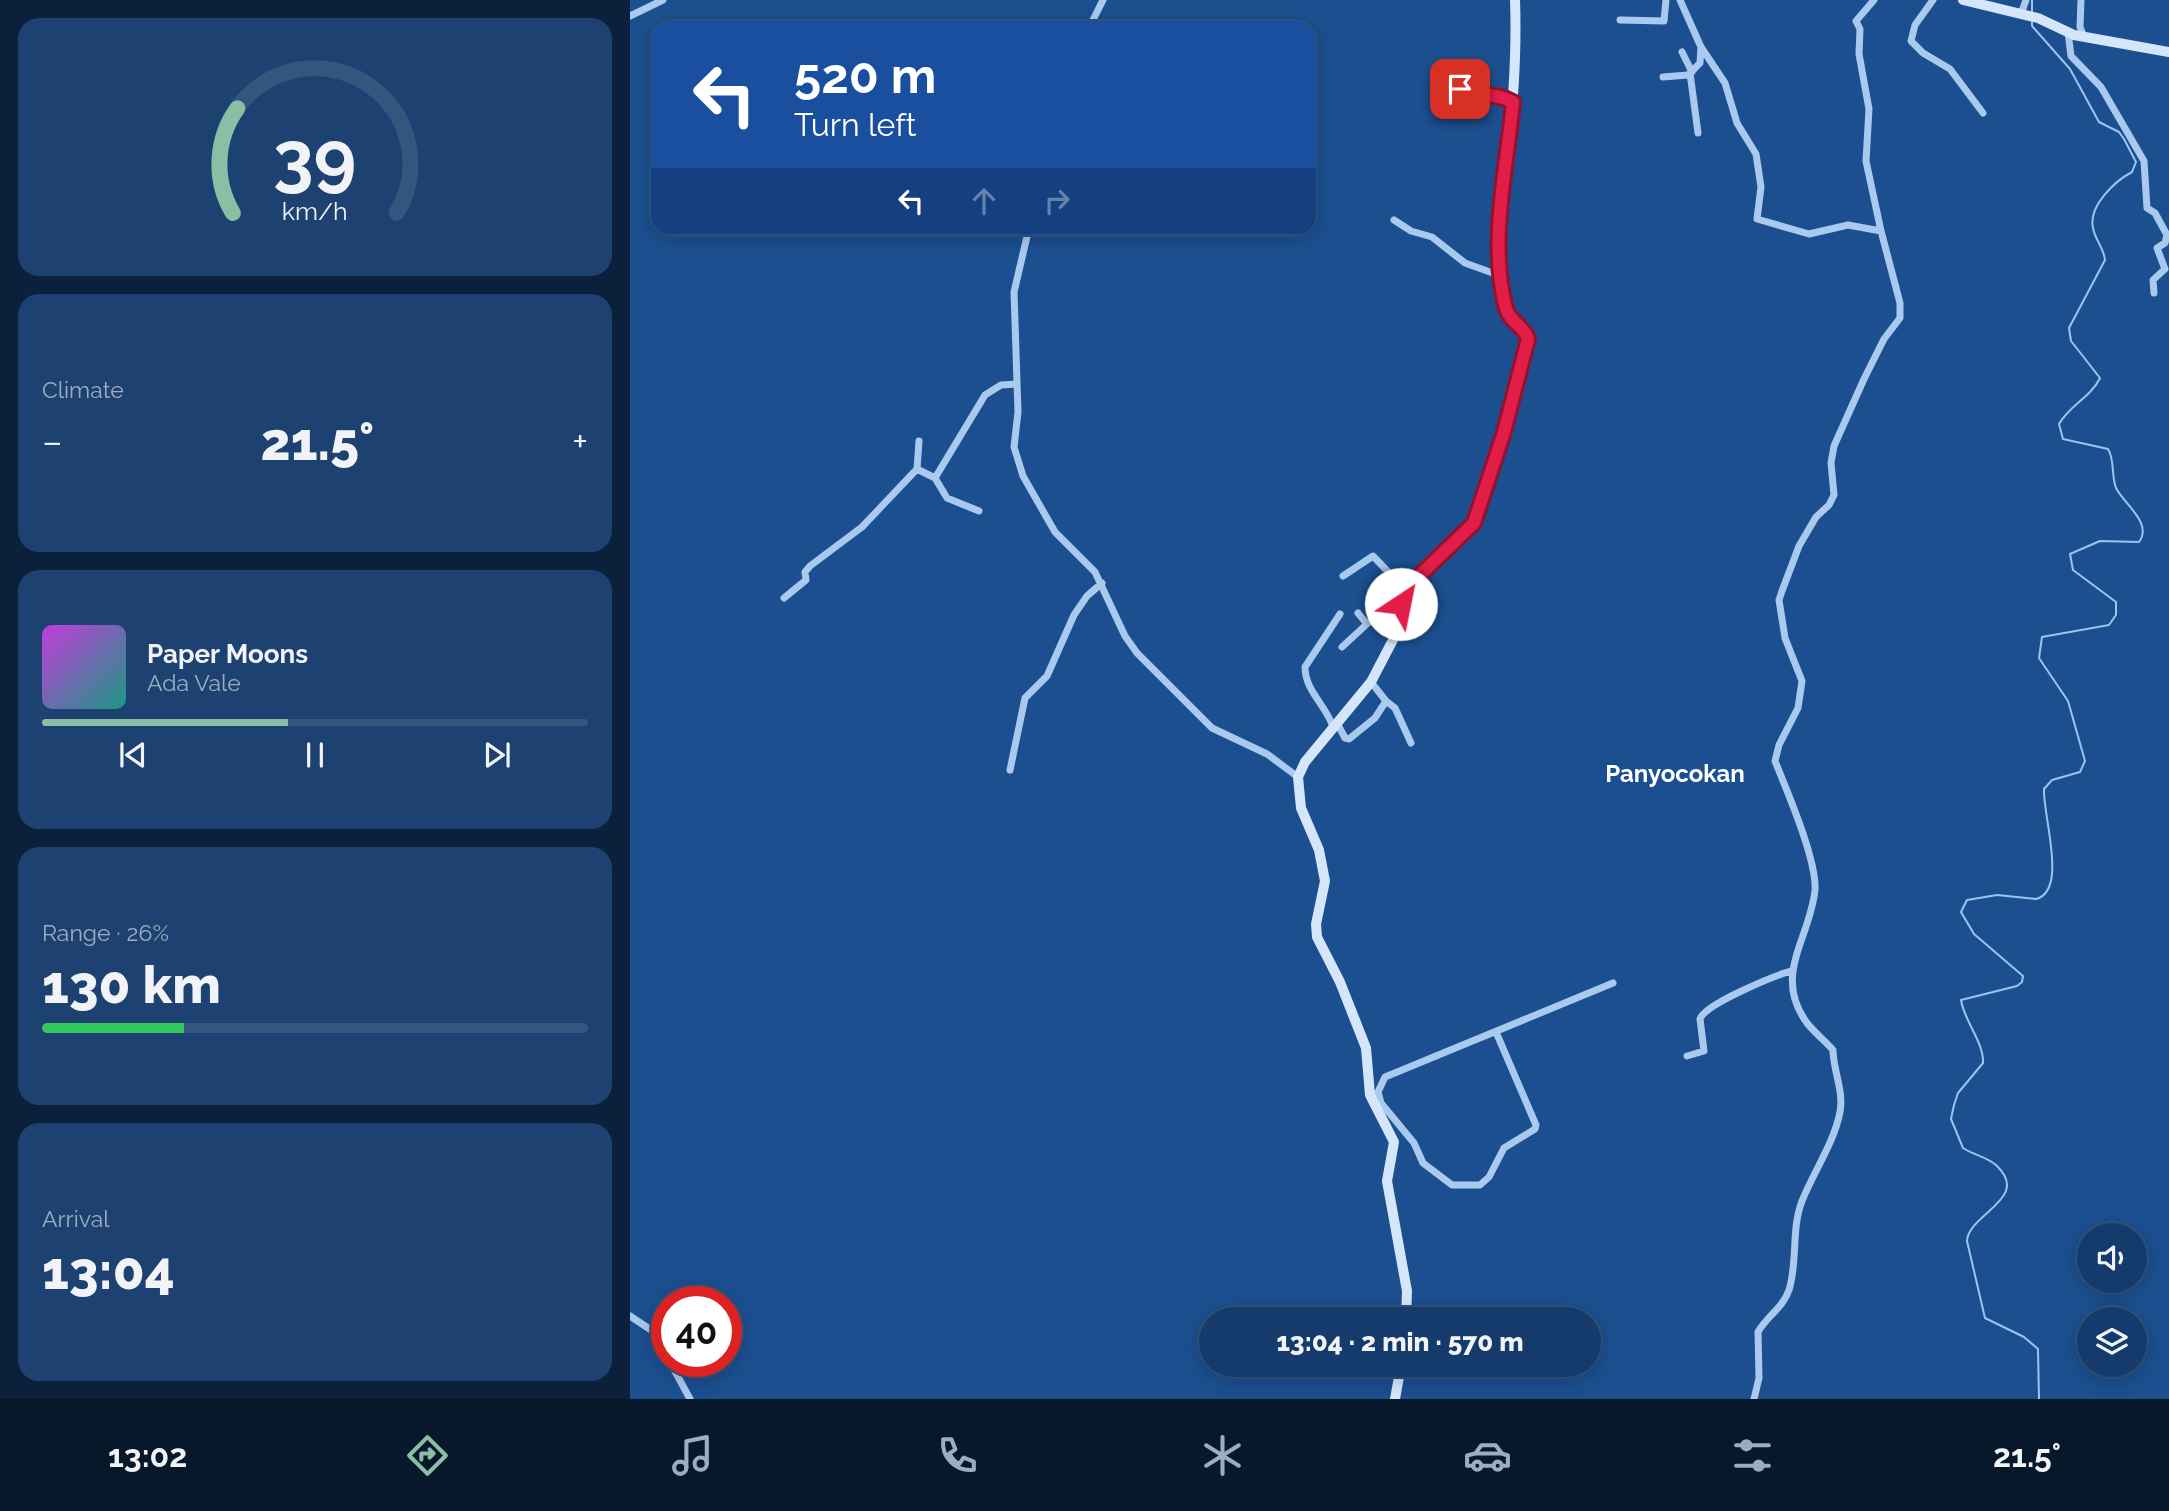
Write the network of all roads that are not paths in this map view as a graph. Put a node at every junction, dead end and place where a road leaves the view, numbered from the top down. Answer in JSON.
{"nodes":[{"id":1,"x":663,"y":0,"type":"edge"},
{"id":2,"x":1103,"y":0,"type":"edge"},
{"id":3,"x":1515,"y":0,"type":"edge"},
{"id":4,"x":1666,"y":0,"type":"edge"},
{"id":5,"x":1681,"y":0,"type":"edge"},
{"id":6,"x":1874,"y":0,"type":"edge"},
{"id":7,"x":1933,"y":0,"type":"edge"},
{"id":8,"x":1963,"y":0,"type":"edge"},
{"id":9,"x":2026,"y":0,"type":"edge"},
{"id":10,"x":2081,"y":0,"type":"edge"},
{"id":11,"x":2022,"y":14,"type":"junction"},
{"id":12,"x":630,"y":16,"type":"edge"},
{"id":13,"x":1620,"y":20,"type":"dead end"},
{"id":14,"x":1092,"y":21,"type":"edge"},
{"id":15,"x":2068,"y":32,"type":"junction"},
{"id":16,"x":2084,"y":37,"type":"junction"},
{"id":17,"x":1701,"y":47,"type":"junction"},
{"id":18,"x":1682,"y":52,"type":"dead end"},
{"id":19,"x":2169,"y":52,"type":"edge"},
{"id":20,"x":1691,"y":73,"type":"junction"},
{"id":21,"x":1663,"y":77,"type":"dead end"},
{"id":22,"x":1447,"y":79,"type":"dead end"},
{"id":23,"x":1513,"y":102,"type":"junction"},
{"id":24,"x":1983,"y":113,"type":"dead end"},
{"id":25,"x":1698,"y":133,"type":"dead end"},
{"id":26,"x":1394,"y":220,"type":"dead end"},
{"id":27,"x":1881,"y":231,"type":"junction"},
{"id":28,"x":1027,"y":235,"type":"edge"},
{"id":29,"x":1501,"y":276,"type":"junction"},
{"id":30,"x":2154,"y":293,"type":"dead end"},
{"id":31,"x":1017,"y":384,"type":"junction"},
{"id":32,"x":919,"y":441,"type":"dead end"},
{"id":33,"x":917,"y":469,"type":"junction"},
{"id":34,"x":935,"y":478,"type":"junction"},
{"id":35,"x":979,"y":511,"type":"dead end"},
{"id":36,"x":1343,"y":576,"type":"dead end"},
{"id":37,"x":1102,"y":583,"type":"junction"},
{"id":38,"x":1414,"y":583,"type":"junction"},
{"id":39,"x":784,"y":598,"type":"dead end"},
{"id":40,"x":1401,"y":604,"type":"junction"},
{"id":41,"x":1358,"y":613,"type":"dead end"},
{"id":42,"x":1339,"y":614,"type":"dead end"},
{"id":43,"x":1367,"y":624,"type":"junction"},
{"id":44,"x":1342,"y":647,"type":"dead end"},
{"id":45,"x":1371,"y":682,"type":"junction"},
{"id":46,"x":1386,"y":701,"type":"junction"},
{"id":47,"x":1335,"y":725,"type":"junction"},
{"id":48,"x":1411,"y":743,"type":"dead end"},
{"id":49,"x":1010,"y":770,"type":"dead end"},
{"id":50,"x":1298,"y":778,"type":"junction"},
{"id":51,"x":1791,"y":971,"type":"junction"},
{"id":52,"x":1613,"y":983,"type":"dead end"},
{"id":53,"x":1496,"y":1032,"type":"junction"},
{"id":54,"x":1687,"y":1056,"type":"dead end"},
{"id":55,"x":1374,"y":1093,"type":"junction"},
{"id":56,"x":1406,"y":1307,"type":"edge"},
{"id":57,"x":630,"y":1316,"type":"edge"},
{"id":58,"x":651,"y":1330,"type":"edge"},
{"id":59,"x":678,"y":1377,"type":"edge"},
{"id":60,"x":1399,"y":1377,"type":"edge"},
{"id":61,"x":690,"y":1399,"type":"edge"},
{"id":62,"x":1395,"y":1399,"type":"edge"},
{"id":63,"x":1754,"y":1399,"type":"edge"}],
"edges":[{"from":1,"to":12,"type":"street"},
{"from":2,"to":14,"type":"street"},
{"from":3,"to":23,"type":"street"},
{"from":4,"to":13,"type":"street"},
{"from":5,"to":17,"type":"street"},
{"from":6,"to":27,"type":"street"},
{"from":7,"to":24,"type":"street"},
{"from":8,"to":11,"type":"street"},
{"from":9,"to":11,"type":"street"},
{"from":10,"to":16,"type":"street"},
{"from":11,"to":15,"type":"street"},
{"from":15,"to":16,"type":"street"},
{"from":15,"to":30,"type":"street"},
{"from":16,"to":19,"type":"street"},
{"from":17,"to":20,"type":"street"},
{"from":17,"to":27,"type":"street"},
{"from":18,"to":20,"type":"street"},
{"from":20,"to":21,"type":"street"},
{"from":20,"to":25,"type":"street"},
{"from":22,"to":23,"type":"street"},
{"from":23,"to":29,"type":"street"},
{"from":26,"to":29,"type":"street"},
{"from":27,"to":51,"type":"street"},
{"from":28,"to":31,"type":"street"},
{"from":29,"to":38,"type":"street"},
{"from":31,"to":34,"type":"street"},
{"from":31,"to":37,"type":"street"},
{"from":32,"to":33,"type":"street"},
{"from":33,"to":34,"type":"street"},
{"from":33,"to":39,"type":"street"},
{"from":34,"to":35,"type":"street"},
{"from":36,"to":38,"type":"street"},
{"from":37,"to":49,"type":"street"},
{"from":37,"to":50,"type":"street"},
{"from":38,"to":40,"type":"street"},
{"from":40,"to":43,"type":"street"},
{"from":40,"to":45,"type":"street"},
{"from":41,"to":43,"type":"street"},
{"from":42,"to":47,"type":"street"},
{"from":43,"to":44,"type":"street"},
{"from":45,"to":46,"type":"street"},
{"from":45,"to":47,"type":"street"},
{"from":46,"to":47,"type":"street"},
{"from":46,"to":48,"type":"street"},
{"from":47,"to":50,"type":"street"},
{"from":50,"to":55,"type":"street"},
{"from":51,"to":54,"type":"street"},
{"from":51,"to":63,"type":"street"},
{"from":52,"to":53,"type":"street"},
{"from":53,"to":55,"type":"street"},
{"from":53,"to":55,"type":"street"},
{"from":55,"to":56,"type":"street"},
{"from":57,"to":58,"type":"street"},
{"from":59,"to":61,"type":"street"},
{"from":60,"to":62,"type":"street"}]}
